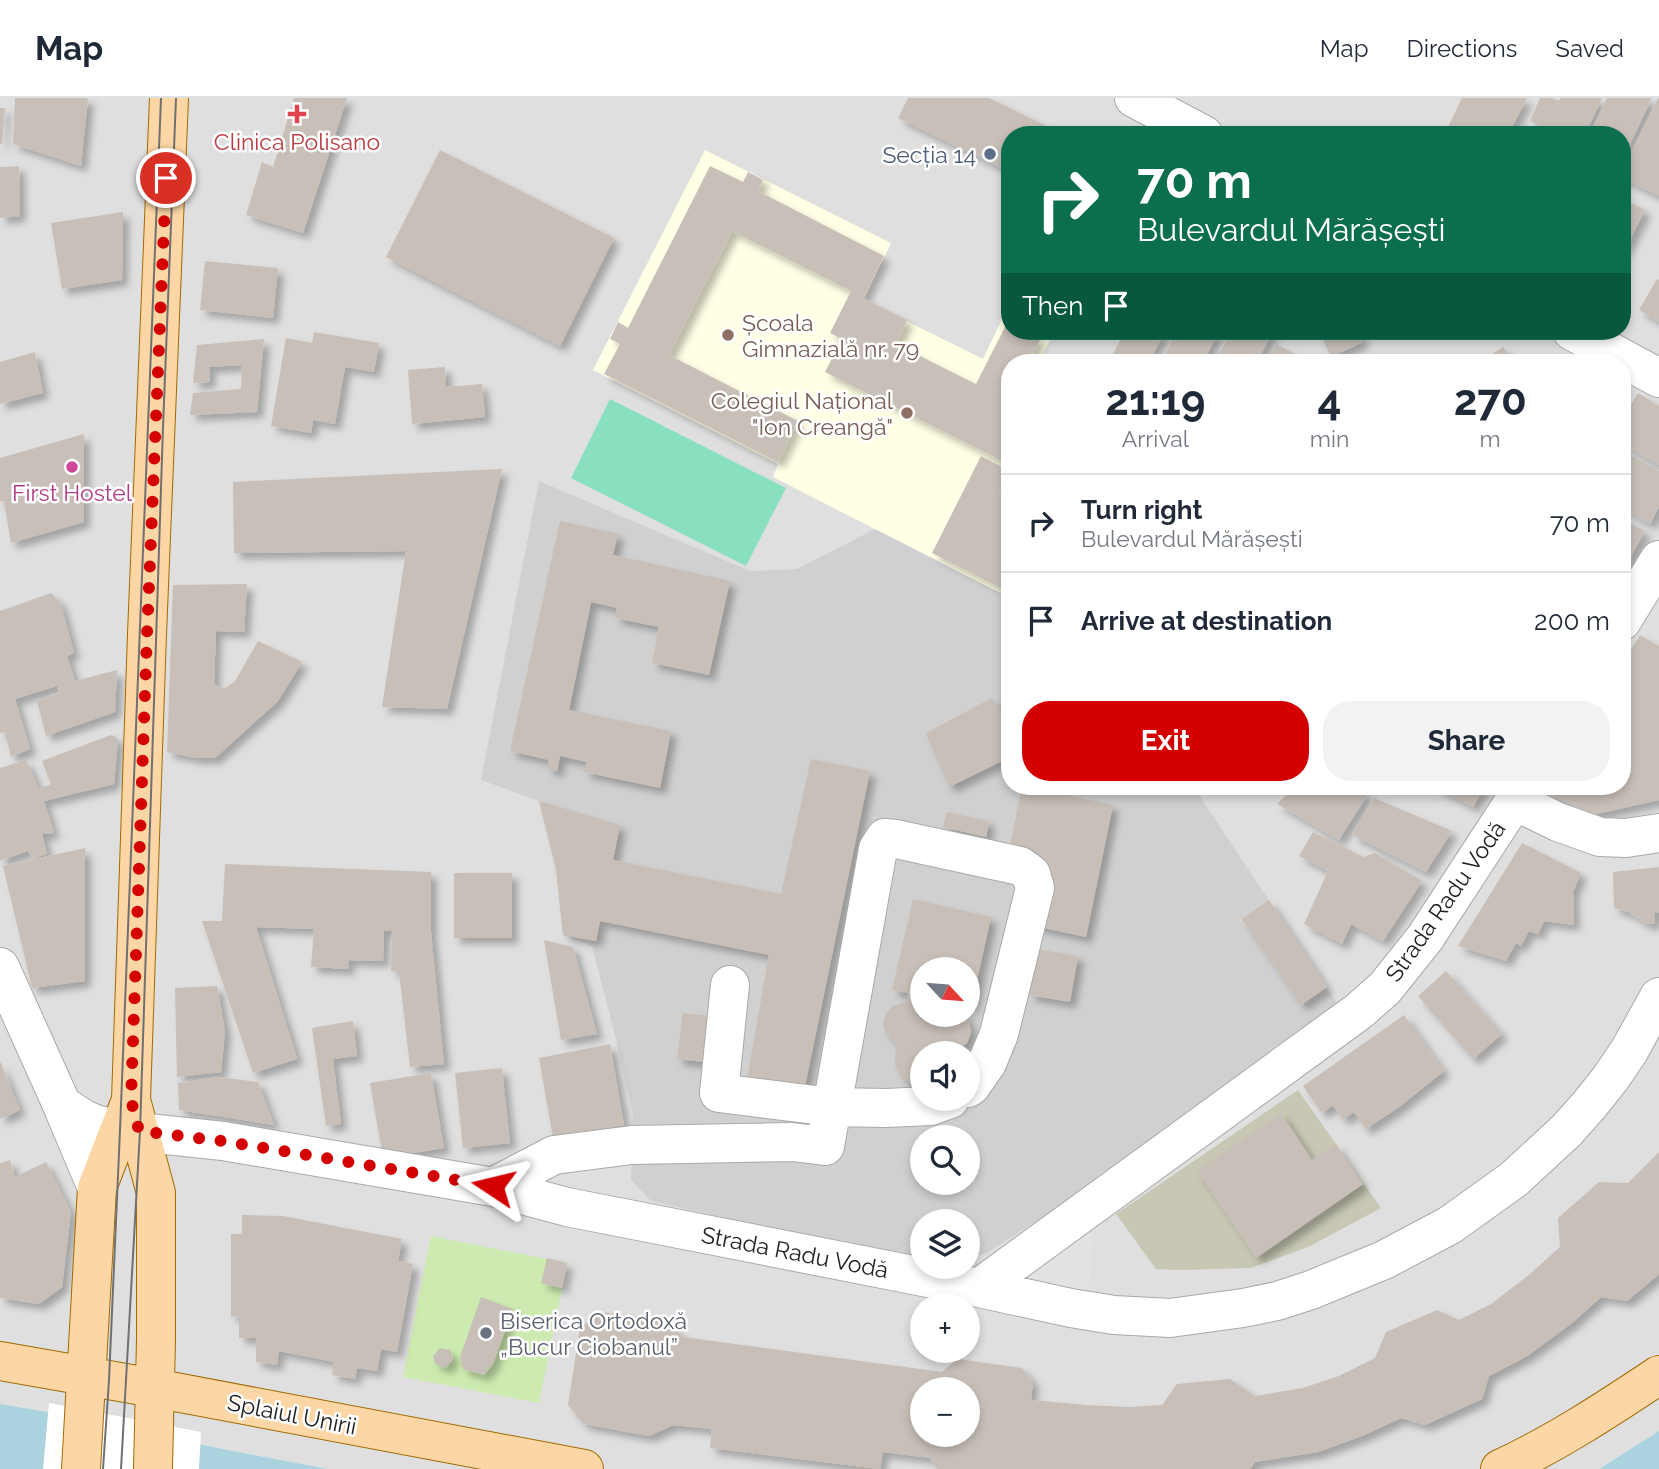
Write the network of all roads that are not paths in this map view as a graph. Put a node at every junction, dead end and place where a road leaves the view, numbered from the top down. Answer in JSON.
{"nodes":[{"id":1,"x":169,"y":98,"type":"edge"},
{"id":2,"x":1134,"y":98,"type":"edge"},
{"id":3,"x":1187,"y":126,"type":"edge"},
{"id":4,"x":1589,"y":340,"type":"edge"},
{"id":5,"x":1615,"y":354,"type":"edge"},
{"id":6,"x":1631,"y":363,"type":"edge"},
{"id":7,"x":1659,"y":378,"type":"edge"},
{"id":8,"x":1659,"y":559,"type":"edge"},
{"id":9,"x":1631,"y":606,"type":"edge"},
{"id":10,"x":1518,"y":795,"type":"edge"},
{"id":11,"x":1522,"y":795,"type":"edge"},
{"id":12,"x":1659,"y":833,"type":"edge"},
{"id":13,"x":0,"y":967,"type":"edge"},
{"id":14,"x":730,"y":985,"type":"dead end"},
{"id":15,"x":1659,"y":997,"type":"edge"},
{"id":16,"x":980,"y":1073,"type":"edge"},
{"id":17,"x":62,"y":1105,"type":"junction"},
{"id":18,"x":831,"y":1107,"type":"junction"},
{"id":19,"x":910,"y":1107,"type":"edge"},
{"id":20,"x":130,"y":1120,"type":"junction"},
{"id":21,"x":493,"y":1186,"type":"junction"},
{"id":22,"x":97,"y":1188,"type":"junction"},
{"id":23,"x":979,"y":1288,"type":"junction"},
{"id":24,"x":0,"y":1361,"type":"edge"},
{"id":25,"x":1659,"y":1375,"type":"edge"},
{"id":26,"x":85,"y":1393,"type":"junction"},
{"id":27,"x":154,"y":1405,"type":"junction"},
{"id":28,"x":81,"y":1469,"type":"edge"},
{"id":29,"x":153,"y":1469,"type":"edge"},
{"id":30,"x":584,"y":1469,"type":"edge"},
{"id":31,"x":1500,"y":1469,"type":"edge"}],
"edges":[{"from":1,"to":20,"type":"main road"},
{"from":2,"to":3,"type":"street"},
{"from":4,"to":5,"type":"street"},
{"from":6,"to":7,"type":"street"},
{"from":8,"to":9,"type":"street"},
{"from":10,"to":23,"type":"street","name":"Strada Radu Vodă"},
{"from":11,"to":12,"type":"street"},
{"from":13,"to":17,"type":"street"},
{"from":14,"to":18,"type":"street"},
{"from":15,"to":23,"type":"street"},
{"from":16,"to":18,"type":"street"},
{"from":17,"to":20,"type":"street","name":"Strada Radu Vodă"},
{"from":17,"to":22,"type":"street"},
{"from":18,"to":19,"type":"street"},
{"from":18,"to":21,"type":"street"},
{"from":20,"to":21,"type":"street","name":"Strada Radu Vodă"},
{"from":20,"to":22,"type":"main road"},
{"from":20,"to":27,"type":"main road"},
{"from":21,"to":23,"type":"street","name":"Strada Radu Vodă"},
{"from":22,"to":26,"type":"main road"},
{"from":24,"to":26,"type":"main road","name":"Splaiul Unirii"},
{"from":25,"to":31,"type":"main road"},
{"from":26,"to":27,"type":"main road","name":"Splaiul Unirii"},
{"from":26,"to":28,"type":"main road"},
{"from":27,"to":29,"type":"main road"},
{"from":27,"to":30,"type":"main road","name":"Splaiul Unirii"}]}
